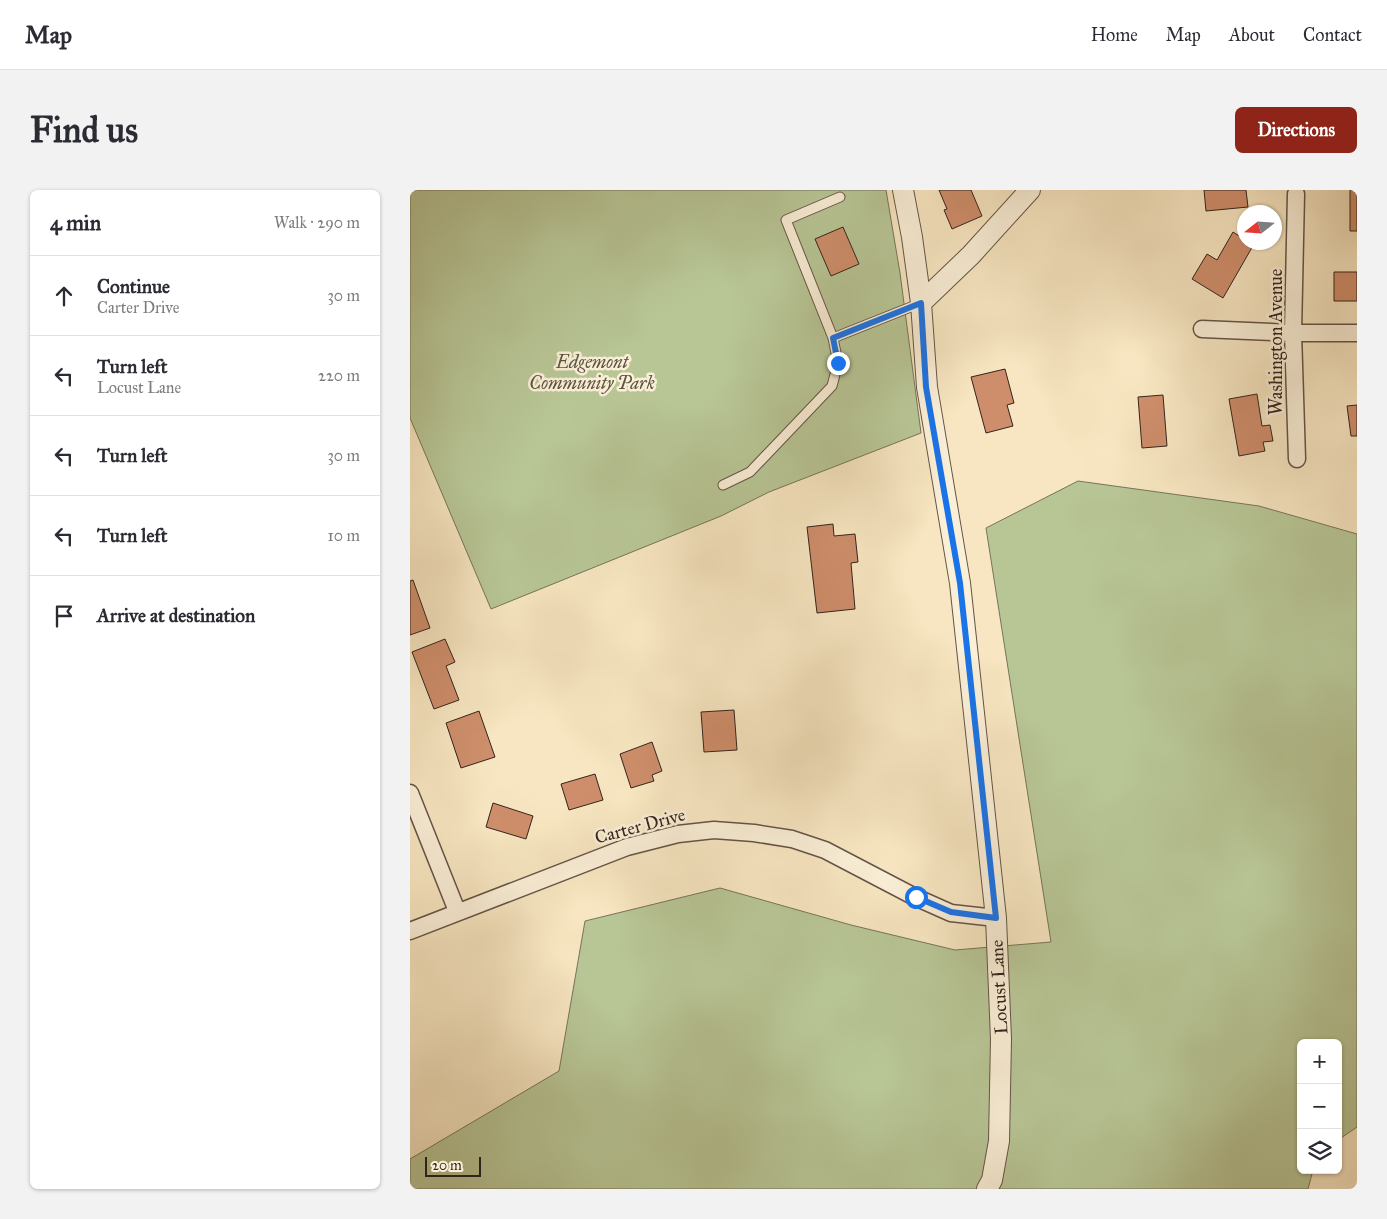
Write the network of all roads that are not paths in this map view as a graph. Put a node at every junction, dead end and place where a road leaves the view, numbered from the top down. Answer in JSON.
{"nodes":[{"id":1,"x":903,"y":190,"type":"edge"},
{"id":2,"x":1030,"y":190,"type":"edge"},
{"id":3,"x":1296,"y":194,"type":"dead end"},
{"id":4,"x":840,"y":196,"type":"dead end"},
{"id":5,"x":921,"y":303,"type":"junction"},
{"id":6,"x":1202,"y":329,"type":"dead end"},
{"id":7,"x":1293,"y":333,"type":"junction"},
{"id":8,"x":1357,"y":333,"type":"edge"},
{"id":9,"x":833,"y":338,"type":"junction"},
{"id":10,"x":1297,"y":460,"type":"dead end"},
{"id":11,"x":723,"y":486,"type":"dead end"},
{"id":12,"x":410,"y":794,"type":"edge"},
{"id":13,"x":457,"y":911,"type":"junction"},
{"id":14,"x":996,"y":918,"type":"junction"},
{"id":15,"x":410,"y":931,"type":"edge"},
{"id":16,"x":987,"y":1189,"type":"edge"}],
"edges":[{"from":1,"to":5,"type":"street","name":"Locust Lane"},
{"from":2,"to":5,"type":"street"},
{"from":3,"to":7,"type":"street","name":"Washington Avenue"},
{"from":4,"to":9,"type":"lane"},
{"from":5,"to":9,"type":"lane"},
{"from":5,"to":14,"type":"street","name":"Locust Lane"},
{"from":6,"to":7,"type":"street"},
{"from":7,"to":8,"type":"street"},
{"from":7,"to":10,"type":"street","name":"Washington Avenue"},
{"from":9,"to":11,"type":"lane"},
{"from":12,"to":13,"type":"street"},
{"from":13,"to":14,"type":"street","name":"Carter Drive"},
{"from":13,"to":15,"type":"street","name":"Carter Drive"},
{"from":14,"to":16,"type":"street","name":"Locust Lane"}]}
